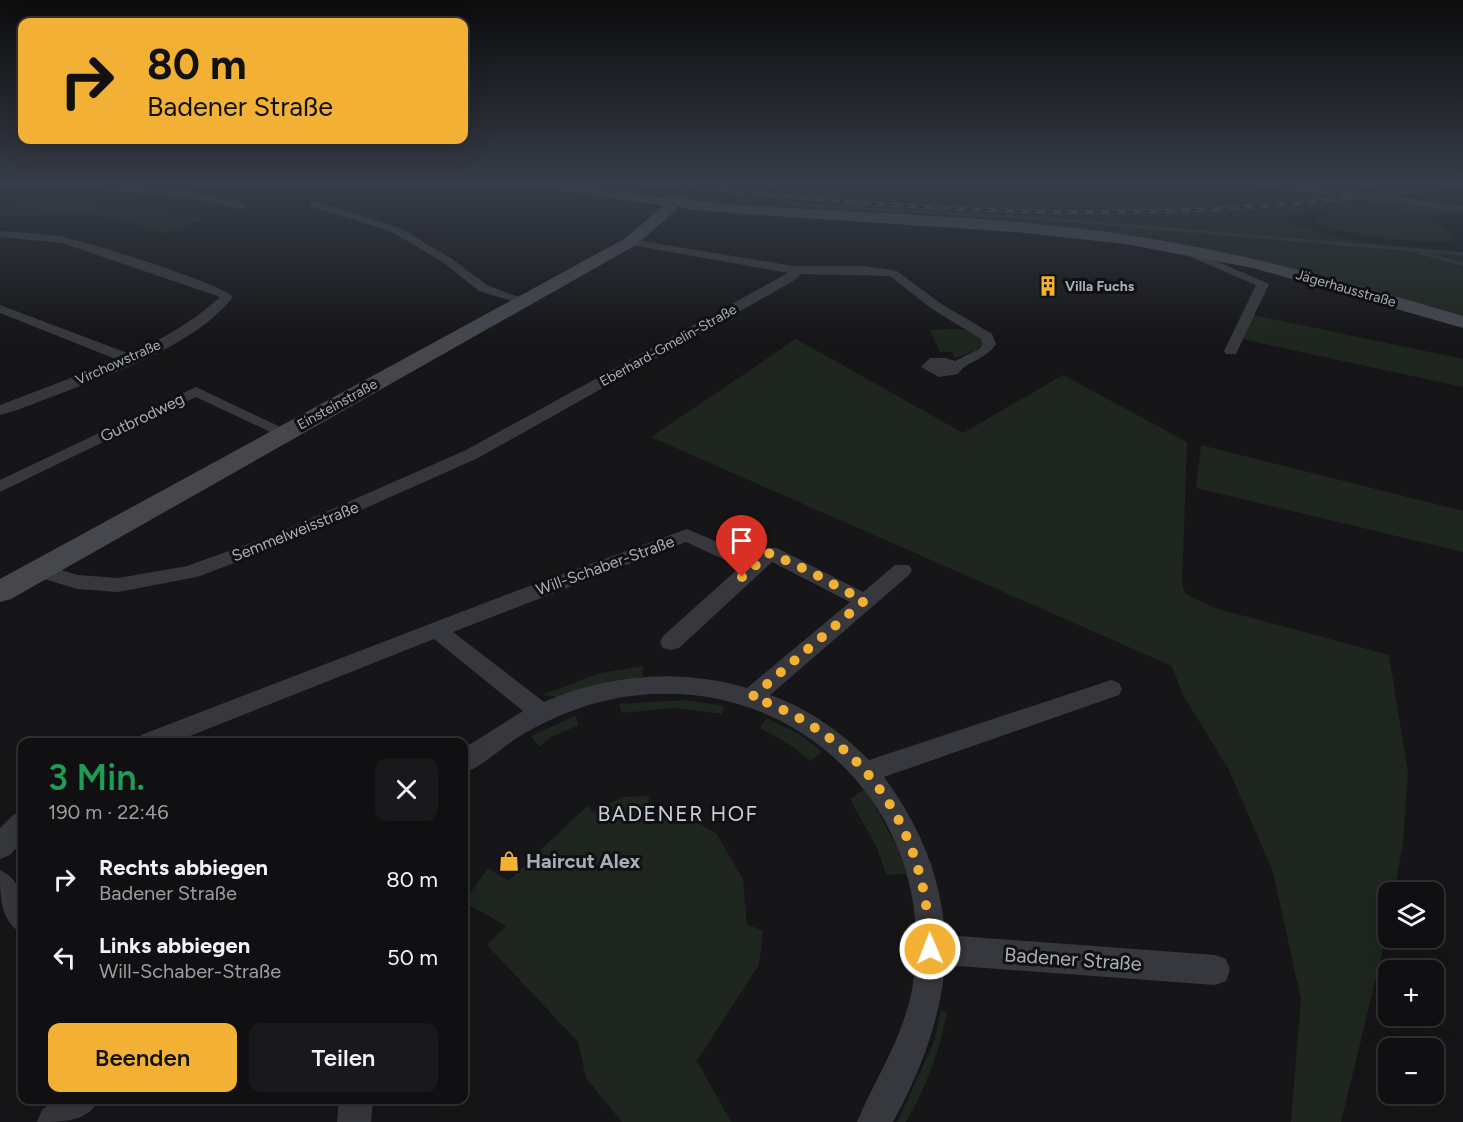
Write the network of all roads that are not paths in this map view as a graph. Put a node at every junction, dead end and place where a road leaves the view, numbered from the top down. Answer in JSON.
{"nodes":[{"id":1,"x":4,"y":234,"type":"edge"},
{"id":2,"x":403,"y":234,"type":"edge"},
{"id":3,"x":641,"y":234,"type":"edge"},
{"id":4,"x":1077,"y":234,"type":"edge"},
{"id":5,"x":630,"y":242,"type":"junction"},
{"id":6,"x":1193,"y":250,"type":"junction"},
{"id":7,"x":794,"y":270,"type":"junction"},
{"id":8,"x":521,"y":300,"type":"junction"},
{"id":9,"x":4,"y":313,"type":"edge"},
{"id":10,"x":1463,"y":322,"type":"edge"},
{"id":11,"x":1232,"y":351,"type":"dead end"},
{"id":12,"x":129,"y":359,"type":"junction"},
{"id":13,"x":954,"y":367,"type":"dead end"},
{"id":14,"x":0,"y":410,"type":"edge"},
{"id":15,"x":537,"y":417,"type":"joint"},
{"id":16,"x":285,"y":433,"type":"junction"},
{"id":17,"x":0,"y":487,"type":"edge"},
{"id":18,"x":754,"y":566,"type":"junction"},
{"id":19,"x":38,"y":570,"type":"junction"},
{"id":20,"x":902,"y":570,"type":"dead end"},
{"id":21,"x":0,"y":592,"type":"edge"},
{"id":22,"x":864,"y":601,"type":"junction"},
{"id":23,"x":438,"y":631,"type":"junction"},
{"id":24,"x":671,"y":642,"type":"dead end"},
{"id":25,"x":1111,"y":689,"type":"dead end"},
{"id":26,"x":752,"y":697,"type":"junction"},
{"id":27,"x":542,"y":713,"type":"junction"},
{"id":28,"x":160,"y":738,"type":"edge"},
{"id":29,"x":468,"y":759,"type":"edge"},
{"id":30,"x":866,"y":772,"type":"junction"},
{"id":31,"x":18,"y":828,"type":"edge"},
{"id":32,"x":0,"y":846,"type":"edge"},
{"id":33,"x":0,"y":884,"type":"edge"},
{"id":34,"x":18,"y":912,"type":"edge"},
{"id":35,"x":930,"y":949,"type":"junction"},
{"id":36,"x":1215,"y":970,"type":"dead end"},
{"id":37,"x":77,"y":1104,"type":"edge"},
{"id":38,"x":356,"y":1104,"type":"edge"},
{"id":39,"x":54,"y":1122,"type":"edge"},
{"id":40,"x":354,"y":1122,"type":"edge"},
{"id":41,"x":874,"y":1122,"type":"edge"}],
"edges":[{"from":1,"to":12,"type":"street","name":"Virchowstraße"},
{"from":2,"to":8,"type":"street"},
{"from":3,"to":5,"type":"street","name":"Einsteinstraße"},
{"from":4,"to":6,"type":"street","name":"Jägerhausstraße"},
{"from":5,"to":7,"type":"street"},
{"from":5,"to":8,"type":"street","name":"Einsteinstraße"},
{"from":6,"to":10,"type":"street","name":"Jägerhausstraße"},
{"from":6,"to":11,"type":"street","name":"Jägerhausstraße"},
{"from":7,"to":13,"type":"street"},
{"from":7,"to":15,"type":"street","name":"Eberhard-Gmelin-Straße"},
{"from":8,"to":16,"type":"street","name":"Einsteinstraße"},
{"from":9,"to":12,"type":"street"},
{"from":12,"to":14,"type":"street","name":"Virchowstraße"},
{"from":15,"to":19,"type":"street","name":"Semmelweisstraße"},
{"from":16,"to":17,"type":"street","name":"Gutbrodweg"},
{"from":16,"to":19,"type":"street","name":"Einsteinstraße"},
{"from":18,"to":22,"type":"street"},
{"from":18,"to":23,"type":"street","name":"Will-Schaber-Straße"},
{"from":18,"to":24,"type":"street"},
{"from":19,"to":21,"type":"street","name":"Einsteinstraße"},
{"from":20,"to":22,"type":"street"},
{"from":22,"to":26,"type":"street"},
{"from":23,"to":27,"type":"street"},
{"from":23,"to":28,"type":"street","name":"Will-Schaber-Straße"},
{"from":25,"to":30,"type":"street"},
{"from":26,"to":27,"type":"street"},
{"from":26,"to":30,"type":"street"},
{"from":27,"to":29,"type":"street"},
{"from":30,"to":35,"type":"street"},
{"from":31,"to":32,"type":"street"},
{"from":33,"to":34,"type":"street"},
{"from":35,"to":36,"type":"street","name":"Badener Straße"},
{"from":35,"to":41,"type":"street"},
{"from":37,"to":39,"type":"street"},
{"from":38,"to":40,"type":"street"}]}
